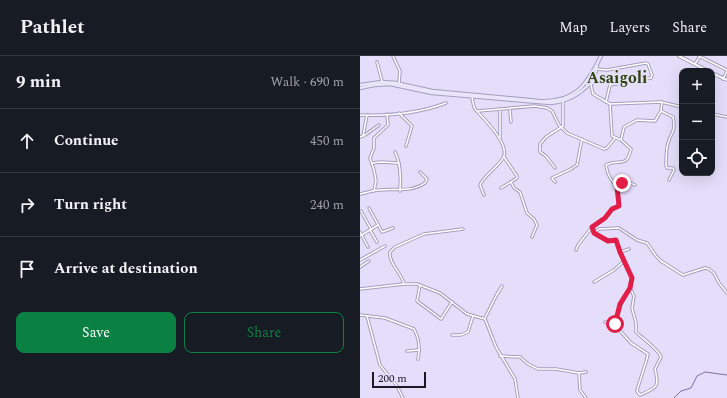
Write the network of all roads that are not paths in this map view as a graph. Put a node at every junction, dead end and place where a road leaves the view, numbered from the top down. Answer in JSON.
{"nodes":[{"id":1,"x":393,"y":56,"type":"edge"},
{"id":2,"x":601,"y":56,"type":"edge"},
{"id":3,"x":679,"y":56,"type":"edge"},
{"id":4,"x":699,"y":56,"type":"edge"},
{"id":5,"x":377,"y":62,"type":"dead end"},
{"id":6,"x":695,"y":64,"type":"junction"},
{"id":7,"x":596,"y":65,"type":"junction"},
{"id":8,"x":702,"y":68,"type":"edge"},
{"id":9,"x":596,"y":69,"type":"junction"},
{"id":10,"x":727,"y":70,"type":"edge"},
{"id":11,"x":715,"y":74,"type":"edge"},
{"id":12,"x":591,"y":78,"type":"junction"},
{"id":13,"x":724,"y":79,"type":"junction"},
{"id":14,"x":727,"y":80,"type":"edge"},
{"id":15,"x":382,"y":82,"type":"junction"},
{"id":16,"x":398,"y":84,"type":"junction"},
{"id":17,"x":360,"y":86,"type":"edge"},
{"id":18,"x":472,"y":95,"type":"junction"},
{"id":19,"x":563,"y":101,"type":"junction"},
{"id":20,"x":606,"y":102,"type":"junction"},
{"id":21,"x":662,"y":102,"type":"junction"},
{"id":22,"x":446,"y":103,"type":"dead end"},
{"id":23,"x":610,"y":104,"type":"junction"},
{"id":24,"x":679,"y":106,"type":"edge"},
{"id":25,"x":500,"y":110,"type":"junction"},
{"id":26,"x":510,"y":110,"type":"junction"},
{"id":27,"x":661,"y":110,"type":"junction"},
{"id":28,"x":399,"y":112,"type":"junction"},
{"id":29,"x":478,"y":112,"type":"junction"},
{"id":30,"x":387,"y":114,"type":"junction"},
{"id":31,"x":360,"y":115,"type":"edge"},
{"id":32,"x":367,"y":115,"type":"junction"},
{"id":33,"x":715,"y":115,"type":"edge"},
{"id":34,"x":727,"y":117,"type":"edge"},
{"id":35,"x":511,"y":122,"type":"dead end"},
{"id":36,"x":379,"y":125,"type":"dead end"},
{"id":37,"x":562,"y":128,"type":"junction"},
{"id":38,"x":363,"y":136,"type":"junction"},
{"id":39,"x":360,"y":137,"type":"edge"},
{"id":40,"x":615,"y":138,"type":"junction"},
{"id":41,"x":500,"y":139,"type":"junction"},
{"id":42,"x":582,"y":139,"type":"junction"},
{"id":43,"x":621,"y":140,"type":"junction"},
{"id":44,"x":406,"y":146,"type":"dead end"},
{"id":45,"x":395,"y":152,"type":"dead end"},
{"id":46,"x":504,"y":157,"type":"junction"},
{"id":47,"x":372,"y":163,"type":"junction"},
{"id":48,"x":399,"y":163,"type":"junction"},
{"id":49,"x":555,"y":168,"type":"dead end"},
{"id":50,"x":420,"y":172,"type":"dead end"},
{"id":51,"x":669,"y":180,"type":"dead end"},
{"id":52,"x":511,"y":182,"type":"junction"},
{"id":53,"x":555,"y":182,"type":"dead end"},
{"id":54,"x":616,"y":185,"type":"junction"},
{"id":55,"x":635,"y":185,"type":"dead end"},
{"id":56,"x":502,"y":188,"type":"dead end"},
{"id":57,"x":374,"y":191,"type":"junction"},
{"id":58,"x":400,"y":191,"type":"junction"},
{"id":59,"x":360,"y":194,"type":"edge"},
{"id":60,"x":484,"y":195,"type":"dead end"},
{"id":61,"x":369,"y":208,"type":"dead end"},
{"id":62,"x":361,"y":211,"type":"edge"},
{"id":63,"x":378,"y":225,"type":"junction"},
{"id":64,"x":592,"y":227,"type":"junction"},
{"id":65,"x":393,"y":228,"type":"dead end"},
{"id":66,"x":370,"y":229,"type":"junction"},
{"id":67,"x":463,"y":229,"type":"dead end"},
{"id":68,"x":360,"y":232,"type":"edge"},
{"id":69,"x":594,"y":233,"type":"junction"},
{"id":70,"x":361,"y":235,"type":"edge"},
{"id":71,"x":532,"y":236,"type":"dead end"},
{"id":72,"x":377,"y":242,"type":"dead end"},
{"id":73,"x":385,"y":246,"type":"dead end"},
{"id":74,"x":368,"y":247,"type":"dead end"},
{"id":75,"x":629,"y":249,"type":"dead end"},
{"id":76,"x":576,"y":250,"type":"dead end"},
{"id":77,"x":620,"y":252,"type":"junction"},
{"id":78,"x":360,"y":260,"type":"edge"},
{"id":79,"x":369,"y":261,"type":"dead end"},
{"id":80,"x":624,"y":261,"type":"junction"},
{"id":81,"x":360,"y":267,"type":"edge"},
{"id":82,"x":594,"y":282,"type":"dead end"},
{"id":83,"x":404,"y":284,"type":"junction"},
{"id":84,"x":420,"y":285,"type":"junction"},
{"id":85,"x":502,"y":286,"type":"dead end"},
{"id":86,"x":630,"y":288,"type":"junction"},
{"id":87,"x":360,"y":289,"type":"edge"},
{"id":88,"x":727,"y":293,"type":"edge"},
{"id":89,"x":452,"y":302,"type":"junction"},
{"id":90,"x":360,"y":315,"type":"edge"},
{"id":91,"x":367,"y":316,"type":"junction"},
{"id":92,"x":472,"y":316,"type":"junction"},
{"id":93,"x":485,"y":319,"type":"junction"},
{"id":94,"x":605,"y":322,"type":"dead end"},
{"id":95,"x":615,"y":324,"type":"junction"},
{"id":96,"x":452,"y":335,"type":"dead end"},
{"id":97,"x":419,"y":350,"type":"junction"},
{"id":98,"x":407,"y":351,"type":"dead end"},
{"id":99,"x":500,"y":356,"type":"junction"},
{"id":100,"x":418,"y":359,"type":"dead end"},
{"id":101,"x":586,"y":372,"type":"dead end"},
{"id":102,"x":579,"y":373,"type":"junction"},
{"id":103,"x":403,"y":398,"type":"edge"},
{"id":104,"x":518,"y":398,"type":"edge"},
{"id":105,"x":586,"y":398,"type":"edge"}],
"edges":[{"from":1,"to":16,"type":"street"},
{"from":2,"to":7,"type":"main road"},
{"from":3,"to":6,"type":"street"},
{"from":4,"to":6,"type":"street"},
{"from":4,"to":10,"type":"street"},
{"from":5,"to":15,"type":"street"},
{"from":6,"to":8,"type":"street"},
{"from":7,"to":9,"type":"main road"},
{"from":7,"to":12,"type":"main road"},
{"from":9,"to":12,"type":"main road"},
{"from":9,"to":20,"type":"street"},
{"from":10,"to":13,"type":"street"},
{"from":11,"to":13,"type":"street"},
{"from":12,"to":18,"type":"main road"},
{"from":12,"to":19,"type":"main road"},
{"from":12,"to":20,"type":"street"},
{"from":13,"to":14,"type":"street"},
{"from":15,"to":16,"type":"main road"},
{"from":15,"to":17,"type":"main road"},
{"from":16,"to":17,"type":"main road"},
{"from":16,"to":18,"type":"main road"},
{"from":18,"to":19,"type":"main road"},
{"from":18,"to":29,"type":"street"},
{"from":19,"to":37,"type":"street"},
{"from":20,"to":23,"type":"street"},
{"from":21,"to":23,"type":"street"},
{"from":21,"to":24,"type":"street"},
{"from":21,"to":27,"type":"street"},
{"from":22,"to":28,"type":"street"},
{"from":23,"to":40,"type":"street"},
{"from":25,"to":26,"type":"street"},
{"from":25,"to":29,"type":"street"},
{"from":25,"to":41,"type":"street"},
{"from":26,"to":35,"type":"street"},
{"from":26,"to":37,"type":"street"},
{"from":27,"to":43,"type":"street"},
{"from":27,"to":51,"type":"street"},
{"from":28,"to":30,"type":"street"},
{"from":28,"to":44,"type":"street"},
{"from":29,"to":41,"type":"street"},
{"from":30,"to":32,"type":"street"},
{"from":30,"to":47,"type":"street"},
{"from":31,"to":32,"type":"street"},
{"from":32,"to":38,"type":"street"},
{"from":33,"to":34,"type":"street"},
{"from":36,"to":38,"type":"street"},
{"from":37,"to":42,"type":"street"},
{"from":37,"to":49,"type":"street"},
{"from":38,"to":39,"type":"street"},
{"from":40,"to":42,"type":"street"},
{"from":40,"to":43,"type":"street"},
{"from":41,"to":46,"type":"street"},
{"from":42,"to":53,"type":"street"},
{"from":43,"to":54,"type":"street"},
{"from":45,"to":48,"type":"street"},
{"from":46,"to":52,"type":"street"},
{"from":46,"to":60,"type":"street"},
{"from":47,"to":48,"type":"street"},
{"from":47,"to":57,"type":"street"},
{"from":48,"to":58,"type":"street"},
{"from":50,"to":58,"type":"street"},
{"from":52,"to":56,"type":"street"},
{"from":52,"to":71,"type":"street"},
{"from":54,"to":55,"type":"street"},
{"from":54,"to":64,"type":"street"},
{"from":57,"to":58,"type":"street"},
{"from":57,"to":59,"type":"street"},
{"from":61,"to":63,"type":"street"},
{"from":62,"to":66,"type":"street"},
{"from":63,"to":65,"type":"street"},
{"from":63,"to":66,"type":"street"},
{"from":64,"to":69,"type":"street"},
{"from":64,"to":76,"type":"street"},
{"from":66,"to":70,"type":"street"},
{"from":66,"to":72,"type":"street"},
{"from":67,"to":83,"type":"street"},
{"from":68,"to":70,"type":"street"},
{"from":69,"to":77,"type":"street"},
{"from":69,"to":88,"type":"street"},
{"from":70,"to":74,"type":"street"},
{"from":73,"to":78,"type":"street"},
{"from":75,"to":77,"type":"street"},
{"from":77,"to":80,"type":"street"},
{"from":79,"to":81,"type":"street"},
{"from":80,"to":82,"type":"street"},
{"from":80,"to":86,"type":"street"},
{"from":83,"to":84,"type":"street"},
{"from":83,"to":87,"type":"street"},
{"from":84,"to":89,"type":"street"},
{"from":84,"to":89,"type":"street"},
{"from":85,"to":93,"type":"street"},
{"from":86,"to":95,"type":"street"},
{"from":86,"to":95,"type":"street"},
{"from":89,"to":92,"type":"street"},
{"from":90,"to":91,"type":"street"},
{"from":91,"to":97,"type":"street"},
{"from":91,"to":103,"type":"street"},
{"from":92,"to":93,"type":"street"},
{"from":92,"to":96,"type":"street"},
{"from":93,"to":99,"type":"street"},
{"from":94,"to":95,"type":"street"},
{"from":97,"to":98,"type":"street"},
{"from":97,"to":100,"type":"street"},
{"from":99,"to":102,"type":"street"},
{"from":99,"to":104,"type":"street"},
{"from":101,"to":102,"type":"street"},
{"from":102,"to":105,"type":"street"}]}
